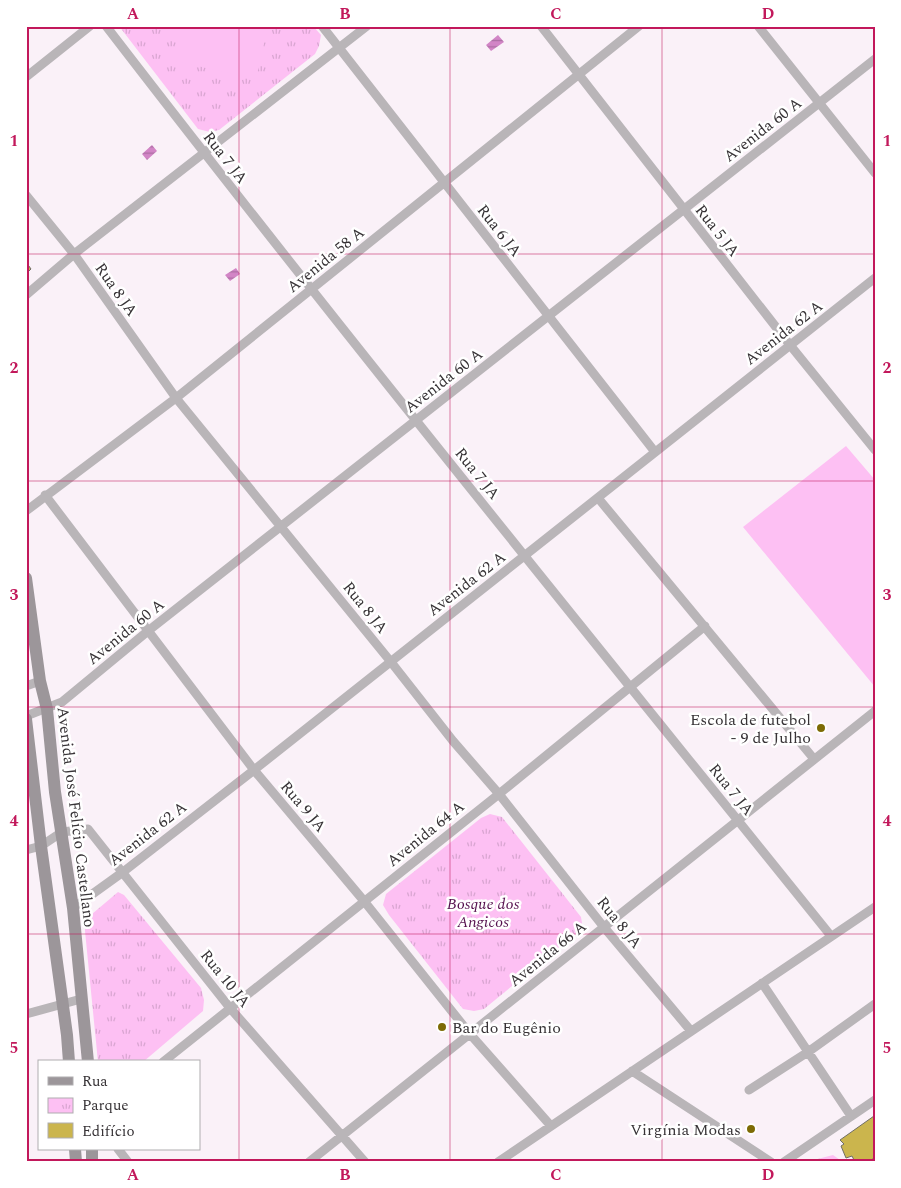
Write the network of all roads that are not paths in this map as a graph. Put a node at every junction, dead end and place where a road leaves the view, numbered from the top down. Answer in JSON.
{"nodes":[{"id":1,"x":90,"y":26,"type":"edge"},
{"id":2,"x":106,"y":26,"type":"edge"},
{"id":3,"x":322,"y":26,"type":"edge"},
{"id":4,"x":367,"y":26,"type":"edge"},
{"id":5,"x":541,"y":26,"type":"edge"},
{"id":6,"x":639,"y":26,"type":"edge"},
{"id":7,"x":758,"y":26,"type":"edge"},
{"id":8,"x":340,"y":49,"type":"junction"},
{"id":9,"x":875,"y":59,"type":"edge"},
{"id":10,"x":578,"y":75,"type":"junction"},
{"id":11,"x":26,"y":77,"type":"edge"},
{"id":12,"x":819,"y":103,"type":"junction"},
{"id":13,"x":204,"y":153,"type":"junction"},
{"id":14,"x":875,"y":173,"type":"edge"},
{"id":15,"x":444,"y":183,"type":"junction"},
{"id":16,"x":26,"y":195,"type":"edge"},
{"id":17,"x":684,"y":210,"type":"junction"},
{"id":18,"x":74,"y":254,"type":"junction"},
{"id":19,"x":875,"y":278,"type":"edge"},
{"id":20,"x":312,"y":289,"type":"junction"},
{"id":21,"x":26,"y":295,"type":"edge"},
{"id":22,"x":548,"y":316,"type":"junction"},
{"id":23,"x":790,"y":345,"type":"junction"},
{"id":24,"x":176,"y":398,"type":"junction"},
{"id":25,"x":416,"y":420,"type":"junction"},
{"id":26,"x":875,"y":450,"type":"edge"},
{"id":27,"x":655,"y":452,"type":"junction"},
{"id":28,"x":45,"y":495,"type":"junction"},
{"id":29,"x":598,"y":498,"type":"junction"},
{"id":30,"x":26,"y":511,"type":"edge"},
{"id":31,"x":280,"y":527,"type":"junction"},
{"id":32,"x":525,"y":555,"type":"junction"},
{"id":33,"x":26,"y":578,"type":"edge"},
{"id":34,"x":705,"y":626,"type":"junction"},
{"id":35,"x":148,"y":632,"type":"junction"},
{"id":36,"x":391,"y":662,"type":"junction"},
{"id":37,"x":40,"y":681,"type":"junction"},
{"id":38,"x":26,"y":686,"type":"edge"},
{"id":39,"x":630,"y":688,"type":"junction"},
{"id":40,"x":47,"y":709,"type":"junction"},
{"id":41,"x":873,"y":715,"type":"edge"},
{"id":42,"x":26,"y":717,"type":"edge"},
{"id":43,"x":814,"y":759,"type":"junction"},
{"id":44,"x":254,"y":770,"type":"junction"},
{"id":45,"x":499,"y":794,"type":"junction"},
{"id":46,"x":737,"y":819,"type":"junction"},
{"id":47,"x":62,"y":832,"type":"junction"},
{"id":48,"x":41,"y":846,"type":"junction"},
{"id":49,"x":26,"y":850,"type":"edge"},
{"id":50,"x":123,"y":872,"type":"junction"},
{"id":51,"x":364,"y":901,"type":"junction"},
{"id":52,"x":875,"y":907,"type":"edge"},
{"id":53,"x":73,"y":908,"type":"junction"},
{"id":54,"x":603,"y":926,"type":"junction"},
{"id":55,"x":831,"y":936,"type":"junction"},
{"id":56,"x":762,"y":983,"type":"junction"},
{"id":57,"x":81,"y":999,"type":"junction"},
{"id":58,"x":63,"y":1004,"type":"junction"},
{"id":59,"x":875,"y":1004,"type":"edge"},
{"id":60,"x":230,"y":1008,"type":"junction"},
{"id":61,"x":26,"y":1014,"type":"edge"},
{"id":62,"x":690,"y":1031,"type":"junction"},
{"id":63,"x":470,"y":1034,"type":"junction"},
{"id":64,"x":808,"y":1052,"type":"junction"},
{"id":65,"x":69,"y":1060,"type":"edge"},
{"id":66,"x":88,"y":1060,"type":"edge"},
{"id":67,"x":165,"y":1060,"type":"edge"},
{"id":68,"x":632,"y":1071,"type":"junction"},
{"id":69,"x":749,"y":1090,"type":"dead end"},
{"id":70,"x":875,"y":1100,"type":"edge"},
{"id":71,"x":852,"y":1116,"type":"junction"},
{"id":72,"x":551,"y":1126,"type":"junction"},
{"id":73,"x":342,"y":1135,"type":"junction"},
{"id":74,"x":119,"y":1150,"type":"edge"},
{"id":75,"x":92,"y":1157,"type":"edge"},
{"id":76,"x":74,"y":1158,"type":"edge"},
{"id":77,"x":128,"y":1162,"type":"edge"},
{"id":78,"x":309,"y":1162,"type":"edge"},
{"id":79,"x":365,"y":1162,"type":"edge"},
{"id":80,"x":498,"y":1162,"type":"edge"},
{"id":81,"x":771,"y":1162,"type":"edge"},
{"id":82,"x":784,"y":1162,"type":"edge"}],
"edges":[{"from":1,"to":11,"type":"street"},
{"from":2,"to":13,"type":"street","name":"Rua 7 JA"},
{"from":3,"to":8,"type":"street","name":"Rua 6 JA"},
{"from":4,"to":8,"type":"street"},
{"from":5,"to":10,"type":"street","name":"Rua 5 JA"},
{"from":6,"to":10,"type":"street","name":"Avenida 58 A"},
{"from":7,"to":12,"type":"street"},
{"from":8,"to":13,"type":"street"},
{"from":8,"to":15,"type":"street","name":"Rua 6 JA"},
{"from":9,"to":12,"type":"street","name":"Avenida 60 A"},
{"from":10,"to":15,"type":"street","name":"Avenida 58 A"},
{"from":10,"to":17,"type":"street","name":"Rua 5 JA"},
{"from":12,"to":14,"type":"street"},
{"from":12,"to":17,"type":"street","name":"Avenida 60 A"},
{"from":13,"to":18,"type":"street"},
{"from":13,"to":20,"type":"street","name":"Rua 7 JA"},
{"from":15,"to":20,"type":"street","name":"Avenida 58 A"},
{"from":15,"to":22,"type":"street","name":"Rua 6 JA"},
{"from":16,"to":18,"type":"street","name":"Rua 8 JA"},
{"from":17,"to":22,"type":"street","name":"Avenida 60 A"},
{"from":17,"to":23,"type":"street","name":"Rua 5 JA"},
{"from":18,"to":21,"type":"street"},
{"from":18,"to":24,"type":"street","name":"Rua 8 JA"},
{"from":19,"to":23,"type":"street","name":"Avenida 62 A"},
{"from":20,"to":24,"type":"street","name":"Avenida 58 A"},
{"from":20,"to":25,"type":"street","name":"Rua 7 JA"},
{"from":22,"to":25,"type":"street","name":"Avenida 60 A"},
{"from":22,"to":27,"type":"street","name":"Rua 6 JA"},
{"from":23,"to":26,"type":"street","name":"Rua 5 JA"},
{"from":23,"to":27,"type":"street","name":"Avenida 62 A"},
{"from":24,"to":28,"type":"street","name":"Avenida 58 A"},
{"from":24,"to":31,"type":"street","name":"Rua 8 JA"},
{"from":25,"to":31,"type":"street","name":"Avenida 60 A"},
{"from":25,"to":32,"type":"street","name":"Rua 7 JA"},
{"from":27,"to":29,"type":"street","name":"Avenida 62 A"},
{"from":28,"to":30,"type":"street","name":"Avenida 58 A"},
{"from":28,"to":35,"type":"street","name":"Rua 9 JA"},
{"from":29,"to":32,"type":"street","name":"Avenida 62 A"},
{"from":29,"to":34,"type":"street"},
{"from":31,"to":35,"type":"street","name":"Avenida 60 A"},
{"from":31,"to":36,"type":"street","name":"Rua 8 JA"},
{"from":32,"to":36,"type":"street","name":"Avenida 62 A"},
{"from":32,"to":39,"type":"street","name":"Rua 7 JA"},
{"from":33,"to":37,"type":"main road","name":"Avenida José Felício Castellano"},
{"from":34,"to":39,"type":"street","name":"Avenida 64 A"},
{"from":34,"to":43,"type":"street"},
{"from":35,"to":40,"type":"street","name":"Avenida 60 A"},
{"from":35,"to":44,"type":"street","name":"Rua 9 JA"},
{"from":36,"to":44,"type":"street","name":"Avenida 62 A"},
{"from":36,"to":45,"type":"street","name":"Rua 8 JA"},
{"from":37,"to":38,"type":"street"},
{"from":37,"to":40,"type":"main road","name":"Avenida José Felício Castellano"},
{"from":39,"to":45,"type":"street","name":"Avenida 64 A"},
{"from":39,"to":46,"type":"street","name":"Rua 7 JA"},
{"from":40,"to":42,"type":"street","name":"Avenida 60 A"},
{"from":40,"to":47,"type":"main road","name":"Avenida José Felício Castellano"},
{"from":41,"to":43,"type":"street","name":"Avenida 66 A"},
{"from":42,"to":48,"type":"main road"},
{"from":43,"to":46,"type":"street","name":"Avenida 66 A"},
{"from":44,"to":50,"type":"street","name":"Avenida 62 A"},
{"from":44,"to":51,"type":"street","name":"Rua 9 JA"},
{"from":45,"to":51,"type":"street","name":"Avenida 64 A"},
{"from":45,"to":54,"type":"street","name":"Rua 8 JA"},
{"from":46,"to":54,"type":"street","name":"Avenida 66 A"},
{"from":46,"to":55,"type":"street","name":"Rua 7 JA"},
{"from":47,"to":48,"type":"street"},
{"from":47,"to":50,"type":"street","name":"Rua 10 JA"},
{"from":47,"to":53,"type":"main road","name":"Avenida José Felício Castellano"},
{"from":48,"to":49,"type":"street"},
{"from":48,"to":58,"type":"main road"},
{"from":50,"to":53,"type":"street","name":"Avenida 62 A"},
{"from":50,"to":60,"type":"street","name":"Rua 10 JA"},
{"from":51,"to":60,"type":"street","name":"Avenida 64 A"},
{"from":51,"to":63,"type":"street","name":"Rua 9 JA"},
{"from":52,"to":55,"type":"street"},
{"from":53,"to":57,"type":"main road","name":"Avenida José Felício Castellano"},
{"from":54,"to":62,"type":"street","name":"Rua 8 JA"},
{"from":54,"to":63,"type":"street","name":"Avenida 66 A"},
{"from":55,"to":56,"type":"street"},
{"from":56,"to":62,"type":"street"},
{"from":56,"to":64,"type":"street"},
{"from":57,"to":58,"type":"street"},
{"from":57,"to":66,"type":"main road","name":"Avenida José Felício Castellano"},
{"from":58,"to":61,"type":"street"},
{"from":58,"to":65,"type":"main road"},
{"from":59,"to":64,"type":"street"},
{"from":60,"to":67,"type":"street","name":"Avenida 64 A"},
{"from":60,"to":73,"type":"street","name":"Rua 10 JA"},
{"from":62,"to":68,"type":"street"},
{"from":63,"to":72,"type":"street","name":"Rua 9 JA"},
{"from":63,"to":73,"type":"street","name":"Avenida 66 A"},
{"from":64,"to":69,"type":"street"},
{"from":64,"to":71,"type":"street"},
{"from":68,"to":72,"type":"street"},
{"from":68,"to":81,"type":"street"},
{"from":70,"to":71,"type":"street"},
{"from":71,"to":82,"type":"street"},
{"from":72,"to":80,"type":"street"},
{"from":73,"to":78,"type":"street","name":"Avenida 66 A"},
{"from":73,"to":79,"type":"street","name":"Rua 10 JA"},
{"from":74,"to":77,"type":"street"},
{"from":75,"to":76,"type":"street"}]}
